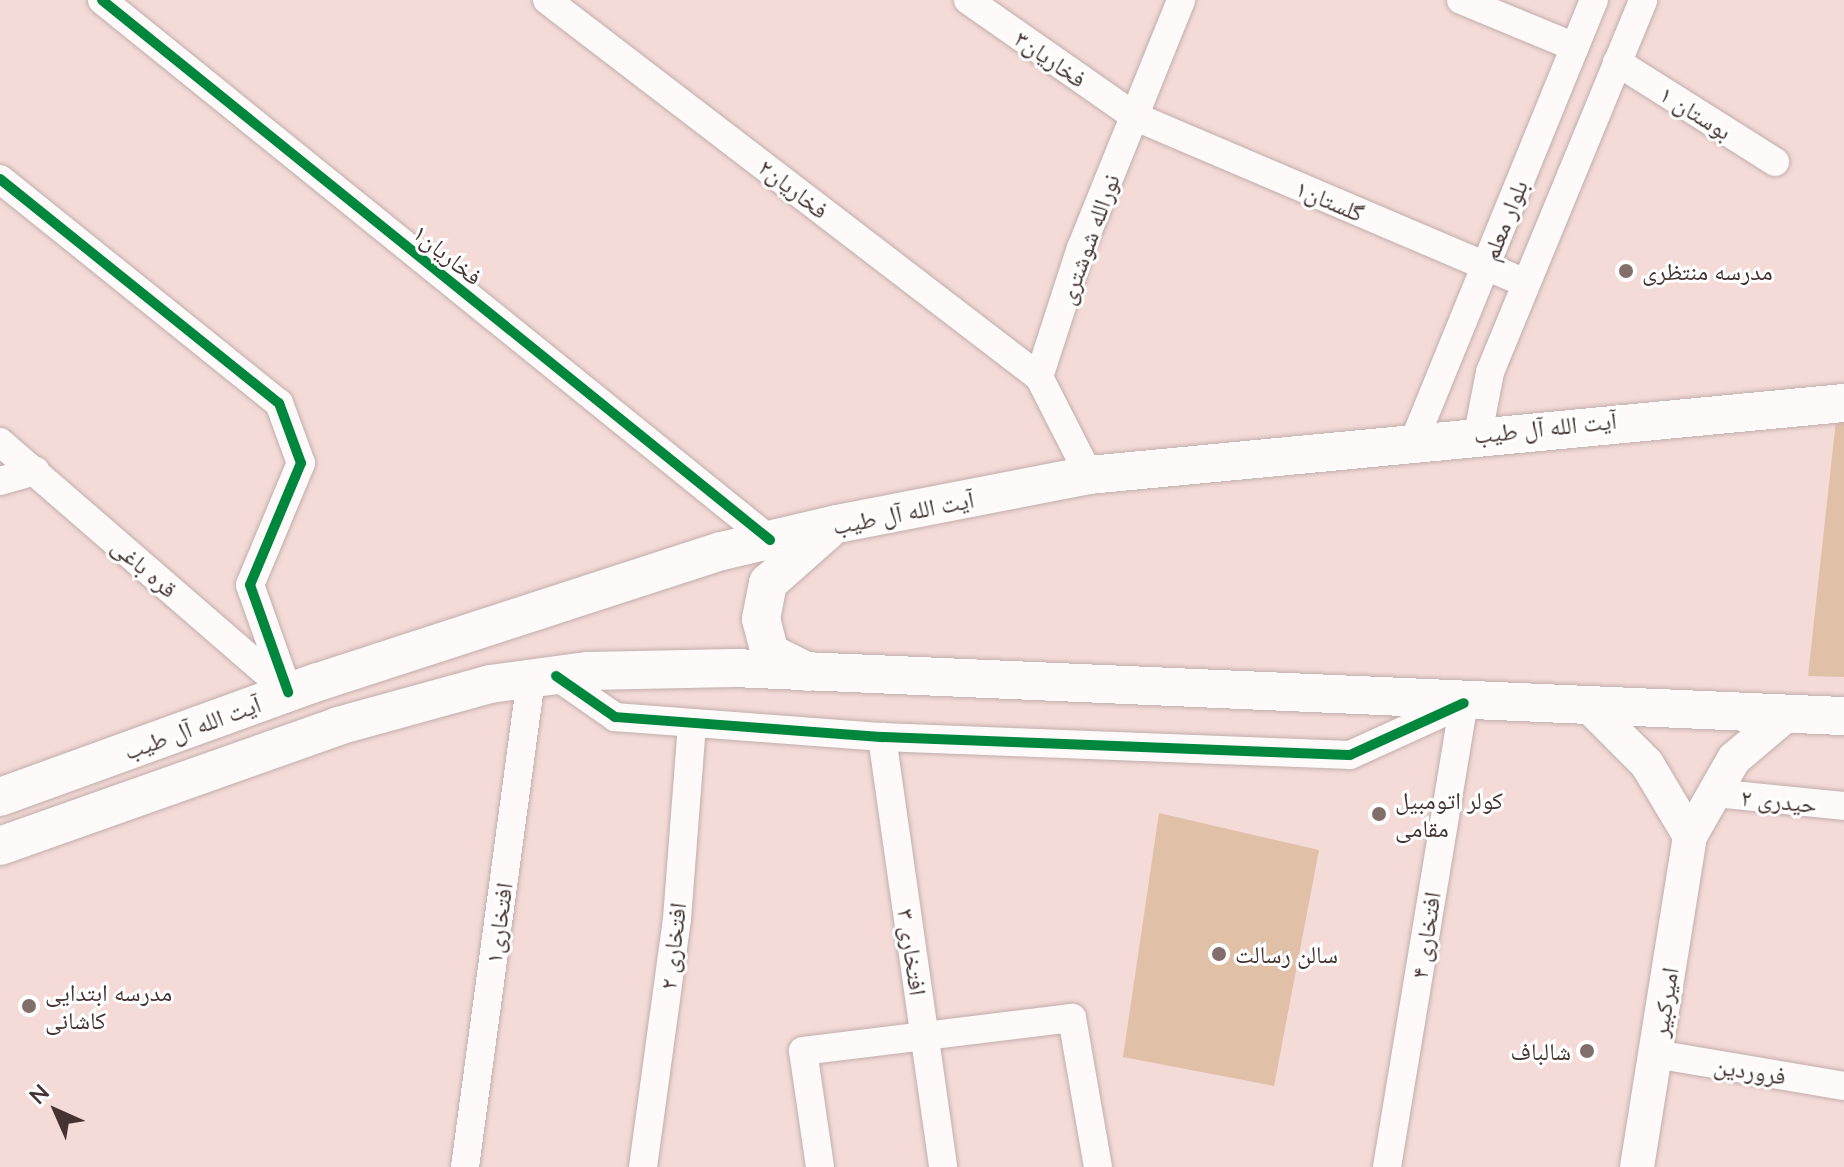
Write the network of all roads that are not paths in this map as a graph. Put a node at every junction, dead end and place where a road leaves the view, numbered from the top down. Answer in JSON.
{"nodes":[{"id":1,"x":102,"y":0,"type":"edge"},
{"id":2,"x":547,"y":0,"type":"edge"},
{"id":3,"x":968,"y":0,"type":"edge"},
{"id":4,"x":1181,"y":0,"type":"edge"},
{"id":5,"x":1461,"y":0,"type":"edge"},
{"id":6,"x":1594,"y":0,"type":"edge"},
{"id":7,"x":1643,"y":0,"type":"edge"},
{"id":8,"x":1575,"y":47,"type":"junction"},
{"id":9,"x":1617,"y":62,"type":"junction"},
{"id":10,"x":1134,"y":116,"type":"junction"},
{"id":11,"x":1775,"y":162,"type":"dead end"},
{"id":12,"x":0,"y":179,"type":"edge"},
{"id":13,"x":1485,"y":266,"type":"junction"},
{"id":14,"x":1526,"y":283,"type":"junction"},
{"id":15,"x":1039,"y":377,"type":"junction"},
{"id":16,"x":1844,"y":403,"type":"edge"},
{"id":17,"x":1478,"y":434,"type":"junction"},
{"id":18,"x":1414,"y":441,"type":"junction"},
{"id":19,"x":0,"y":442,"type":"edge"},
{"id":20,"x":36,"y":471,"type":"junction"},
{"id":21,"x":1089,"y":475,"type":"junction"},
{"id":22,"x":0,"y":481,"type":"edge"},
{"id":23,"x":837,"y":524,"type":"junction"},
{"id":24,"x":770,"y":540,"type":"junction"},
{"id":25,"x":808,"y":672,"type":"junction"},
{"id":26,"x":544,"y":677,"type":"junction"},
{"id":27,"x":288,"y":692,"type":"junction"},
{"id":28,"x":1464,"y":703,"type":"junction"},
{"id":29,"x":1591,"y":708,"type":"junction"},
{"id":30,"x":1787,"y":714,"type":"junction"},
{"id":31,"x":1844,"y":716,"type":"edge"},
{"id":32,"x":692,"y":724,"type":"junction"},
{"id":33,"x":882,"y":737,"type":"junction"},
{"id":34,"x":1714,"y":793,"type":"junction"},
{"id":35,"x":0,"y":797,"type":"edge"},
{"id":36,"x":1844,"y":806,"type":"edge"},
{"id":37,"x":1690,"y":836,"type":"junction"},
{"id":38,"x":0,"y":846,"type":"edge"},
{"id":39,"x":924,"y":1036,"type":"junction"},
{"id":40,"x":1655,"y":1054,"type":"junction"},
{"id":41,"x":1844,"y":1086,"type":"edge"},
{"id":42,"x":465,"y":1167,"type":"edge"},
{"id":43,"x":643,"y":1167,"type":"edge"},
{"id":44,"x":820,"y":1167,"type":"edge"},
{"id":45,"x":943,"y":1167,"type":"edge"},
{"id":46,"x":1098,"y":1167,"type":"edge"},
{"id":47,"x":1387,"y":1167,"type":"edge"},
{"id":48,"x":1637,"y":1167,"type":"edge"}],
"edges":[{"from":1,"to":24,"type":"street","name":"فخاریان۱"},
{"from":2,"to":15,"type":"street","name":"فخاریان۲"},
{"from":3,"to":10,"type":"street","name":"فخاریان۳"},
{"from":4,"to":10,"type":"street","name":"نورالله شوشتری"},
{"from":5,"to":8,"type":"street"},
{"from":6,"to":8,"type":"street","name":"بلوار معلم"},
{"from":7,"to":9,"type":"street","name":"بلوار معلم"},
{"from":8,"to":13,"type":"street","name":"بلوار معلم"},
{"from":9,"to":11,"type":"street","name":"بوستان ۱"},
{"from":9,"to":14,"type":"street","name":"بلوار معلم"},
{"from":10,"to":13,"type":"street","name":"گلستان۱"},
{"from":10,"to":15,"type":"street","name":"نورالله شوشتری"},
{"from":12,"to":27,"type":"street"},
{"from":13,"to":14,"type":"street","name":"گلستان۱"},
{"from":13,"to":18,"type":"street","name":"بلوار معلم"},
{"from":14,"to":17,"type":"street","name":"بلوار معلم"},
{"from":15,"to":21,"type":"street"},
{"from":16,"to":17,"type":"main road","name":"آیت الله آل طیب"},
{"from":17,"to":18,"type":"main road","name":"آیت الله آل طیب"},
{"from":18,"to":21,"type":"main road","name":"آیت الله آل طیب"},
{"from":19,"to":20,"type":"street","name":"قره باغی"},
{"from":20,"to":22,"type":"street"},
{"from":20,"to":27,"type":"street","name":"قره باغی"},
{"from":21,"to":23,"type":"main road","name":"آیت الله آل طیب"},
{"from":23,"to":24,"type":"main road","name":"آیت الله آل طیب"},
{"from":23,"to":25,"type":"main road"},
{"from":24,"to":27,"type":"main road","name":"آیت الله آل طیب"},
{"from":25,"to":26,"type":"main road","name":"آیت الله آل طیب"},
{"from":25,"to":28,"type":"main road","name":"آیت الله آل طیب"},
{"from":26,"to":32,"type":"street"},
{"from":26,"to":38,"type":"main road","name":"آیت الله آل طیب"},
{"from":26,"to":42,"type":"street","name":"افتخاری۱"},
{"from":27,"to":35,"type":"main road","name":"آیت الله آل طیب"},
{"from":28,"to":29,"type":"main road","name":"آیت الله آل طیب"},
{"from":28,"to":33,"type":"street"},
{"from":28,"to":47,"type":"street","name":"افتخاری ۴"},
{"from":29,"to":30,"type":"main road","name":"آیت الله آل طیب"},
{"from":29,"to":37,"type":"street"},
{"from":30,"to":31,"type":"main road","name":"آیت الله آل طیب"},
{"from":30,"to":34,"type":"street"},
{"from":32,"to":33,"type":"street"},
{"from":32,"to":43,"type":"street","name":"افتخاری ۲"},
{"from":33,"to":39,"type":"street","name":"افتخاری ۳"},
{"from":34,"to":36,"type":"street","name":"حیدری ۲"},
{"from":34,"to":37,"type":"street"},
{"from":37,"to":40,"type":"street","name":"امیرکبیر"},
{"from":39,"to":44,"type":"street"},
{"from":39,"to":45,"type":"street","name":"افتخاری ۳"},
{"from":39,"to":46,"type":"street"},
{"from":40,"to":41,"type":"street","name":"فروردین"},
{"from":40,"to":48,"type":"street","name":"امیرکبیر"}]}
